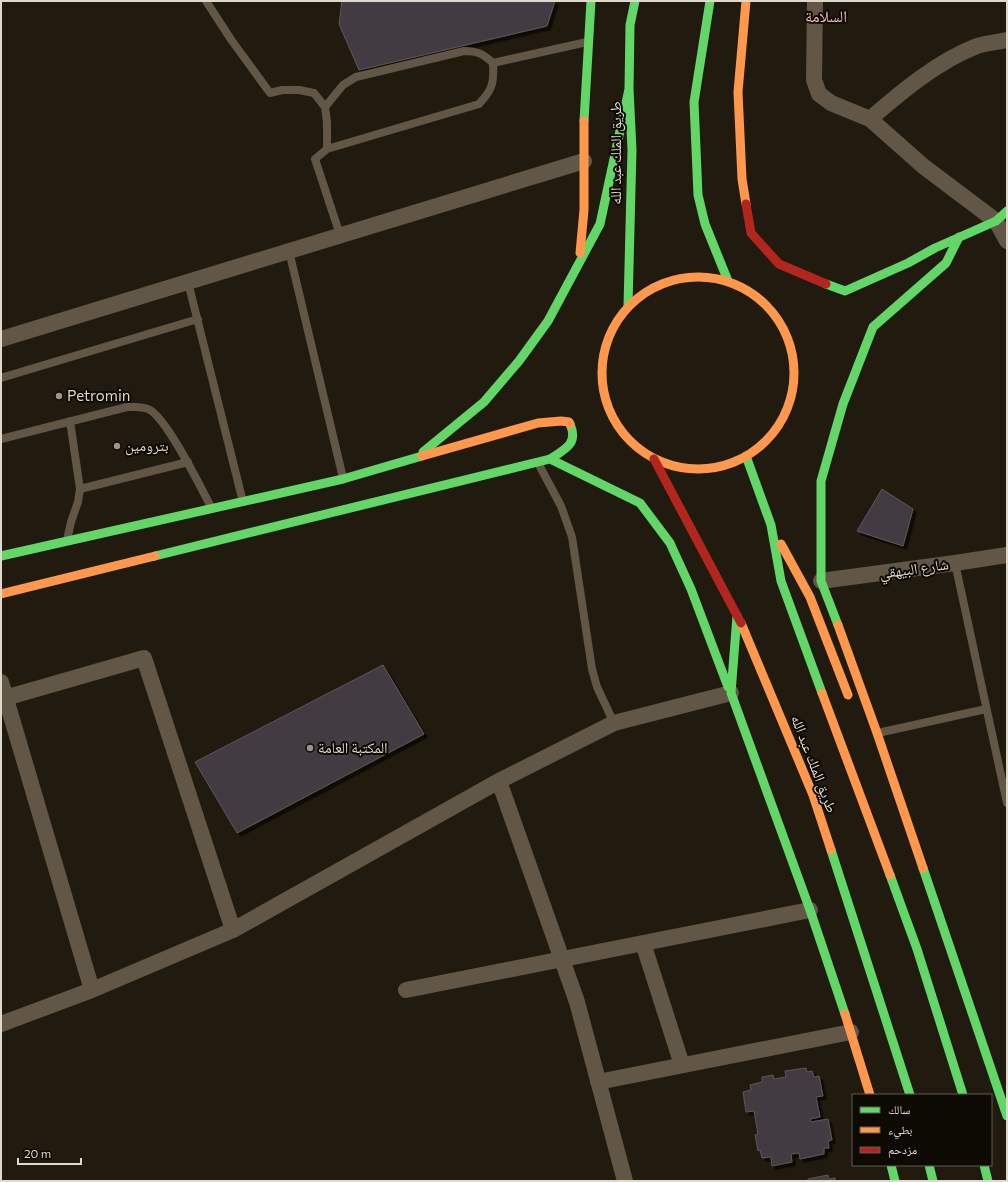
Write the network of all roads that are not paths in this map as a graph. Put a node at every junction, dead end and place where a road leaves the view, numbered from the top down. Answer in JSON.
{"nodes":[{"id":1,"x":206,"y":1,"type":"edge"},
{"id":2,"x":591,"y":1,"type":"edge"},
{"id":3,"x":635,"y":1,"type":"edge"},
{"id":4,"x":710,"y":1,"type":"edge"},
{"id":5,"x":746,"y":1,"type":"edge"},
{"id":6,"x":815,"y":1,"type":"edge"},
{"id":7,"x":1007,"y":40,"type":"edge"},
{"id":8,"x":588,"y":42,"type":"junction"},
{"id":9,"x":493,"y":63,"type":"junction"},
{"id":10,"x":629,"y":89,"type":"junction"},
{"id":11,"x":325,"y":107,"type":"junction"},
{"id":12,"x":870,"y":119,"type":"junction"},
{"id":13,"x":327,"y":149,"type":"junction"},
{"id":14,"x":584,"y":161,"type":"junction"},
{"id":15,"x":1001,"y":216,"type":"edge"},
{"id":16,"x":340,"y":235,"type":"junction"},
{"id":17,"x":959,"y":236,"type":"junction"},
{"id":18,"x":1007,"y":241,"type":"edge"},
{"id":19,"x":289,"y":251,"type":"junction"},
{"id":20,"x":580,"y":263,"type":"junction"},
{"id":21,"x":728,"y":281,"type":"junction"},
{"id":22,"x":188,"y":282,"type":"junction"},
{"id":23,"x":628,"y":306,"type":"junction"},
{"id":24,"x":198,"y":319,"type":"junction"},
{"id":25,"x":1,"y":339,"type":"edge"},
{"id":26,"x":1,"y":378,"type":"edge"},
{"id":27,"x":70,"y":421,"type":"junction"},
{"id":28,"x":1,"y":439,"type":"edge"},
{"id":29,"x":746,"y":456,"type":"junction"},
{"id":30,"x":418,"y":458,"type":"junction"},
{"id":31,"x":654,"y":459,"type":"junction"},
{"id":32,"x":550,"y":460,"type":"junction"},
{"id":33,"x":188,"y":462,"type":"junction"},
{"id":34,"x":538,"y":463,"type":"junction"},
{"id":35,"x":343,"y":479,"type":"junction"},
{"id":36,"x":80,"y":489,"type":"junction"},
{"id":37,"x":243,"y":502,"type":"junction"},
{"id":38,"x":212,"y":510,"type":"junction"},
{"id":39,"x":771,"y":526,"type":"junction"},
{"id":40,"x":66,"y":542,"type":"junction"},
{"id":41,"x":1007,"y":555,"type":"edge"},
{"id":42,"x":1,"y":556,"type":"edge"},
{"id":43,"x":955,"y":563,"type":"junction"},
{"id":44,"x":821,"y":581,"type":"junction"},
{"id":45,"x":1,"y":594,"type":"edge"},
{"id":46,"x":737,"y":613,"type":"junction"},
{"id":47,"x":1,"y":682,"type":"edge"},
{"id":48,"x":731,"y":693,"type":"junction"},
{"id":49,"x":5,"y":698,"type":"junction"},
{"id":50,"x":850,"y":701,"type":"dead end"},
{"id":51,"x":986,"y":709,"type":"junction"},
{"id":52,"x":614,"y":723,"type":"junction"},
{"id":53,"x":877,"y":733,"type":"junction"},
{"id":54,"x":878,"y":767,"type":"dead end"},
{"id":55,"x":499,"y":781,"type":"junction"},
{"id":56,"x":1007,"y":803,"type":"edge"},
{"id":57,"x":910,"y":831,"type":"junction"},
{"id":58,"x":810,"y":910,"type":"junction"},
{"id":59,"x":233,"y":930,"type":"junction"},
{"id":60,"x":643,"y":943,"type":"junction"},
{"id":61,"x":561,"y":959,"type":"junction"},
{"id":62,"x":92,"y":990,"type":"junction"},
{"id":63,"x":406,"y":990,"type":"dead end"},
{"id":64,"x":1,"y":1024,"type":"edge"},
{"id":65,"x":851,"y":1032,"type":"junction"},
{"id":66,"x":682,"y":1065,"type":"junction"},
{"id":67,"x":598,"y":1082,"type":"junction"},
{"id":68,"x":870,"y":1094,"type":"edge"},
{"id":69,"x":910,"y":1094,"type":"edge"},
{"id":70,"x":963,"y":1094,"type":"edge"},
{"id":71,"x":1007,"y":1116,"type":"edge"},
{"id":72,"x":891,"y":1166,"type":"edge"},
{"id":73,"x":930,"y":1166,"type":"edge"},
{"id":74,"x":984,"y":1166,"type":"edge"},
{"id":75,"x":625,"y":1181,"type":"edge"},
{"id":76,"x":895,"y":1181,"type":"edge"},
{"id":77,"x":933,"y":1181,"type":"edge"},
{"id":78,"x":988,"y":1181,"type":"edge"}],
"edges":[{"from":1,"to":11,"type":"lane"},
{"from":2,"to":8,"type":"street"},
{"from":3,"to":10,"type":"street","name":"طريق الملك عبد الله"},
{"from":4,"to":21,"type":"street"},
{"from":5,"to":17,"type":"street"},
{"from":6,"to":12,"type":"street"},
{"from":7,"to":12,"type":"street"},
{"from":8,"to":9,"type":"lane"},
{"from":8,"to":14,"type":"street"},
{"from":9,"to":11,"type":"lane"},
{"from":9,"to":13,"type":"lane"},
{"from":10,"to":20,"type":"street"},
{"from":10,"to":23,"type":"street","name":"طريق الملك عبد الله"},
{"from":11,"to":13,"type":"lane"},
{"from":12,"to":15,"type":"street"},
{"from":13,"to":16,"type":"lane"},
{"from":14,"to":16,"type":"street"},
{"from":14,"to":20,"type":"street"},
{"from":15,"to":17,"type":"street"},
{"from":15,"to":18,"type":"street"},
{"from":16,"to":19,"type":"street"},
{"from":17,"to":44,"type":"street"},
{"from":19,"to":22,"type":"street"},
{"from":19,"to":35,"type":"lane"},
{"from":20,"to":30,"type":"street"},
{"from":21,"to":23,"type":"street"},
{"from":21,"to":29,"type":"street"},
{"from":22,"to":24,"type":"lane"},
{"from":22,"to":25,"type":"street"},
{"from":23,"to":31,"type":"street"},
{"from":24,"to":26,"type":"lane"},
{"from":24,"to":37,"type":"lane"},
{"from":27,"to":28,"type":"lane"},
{"from":27,"to":33,"type":"lane"},
{"from":27,"to":36,"type":"lane"},
{"from":29,"to":31,"type":"street"},
{"from":29,"to":39,"type":"street","name":"طريق الملك عبد الله"},
{"from":30,"to":32,"type":"street"},
{"from":30,"to":35,"type":"street"},
{"from":31,"to":46,"type":"street","name":"طريق الملك عبد الله"},
{"from":32,"to":34,"type":"street"},
{"from":32,"to":48,"type":"street"},
{"from":33,"to":36,"type":"lane"},
{"from":33,"to":38,"type":"lane"},
{"from":34,"to":45,"type":"street"},
{"from":34,"to":52,"type":"lane"},
{"from":35,"to":37,"type":"street"},
{"from":36,"to":40,"type":"lane"},
{"from":37,"to":38,"type":"street"},
{"from":38,"to":40,"type":"street"},
{"from":39,"to":50,"type":"street"},
{"from":39,"to":70,"type":"street","name":"طريق الملك عبد الله"},
{"from":40,"to":42,"type":"street"},
{"from":41,"to":43,"type":"street","name":"شارع البيهقي"},
{"from":43,"to":44,"type":"street","name":"شارع البيهقي"},
{"from":43,"to":51,"type":"lane"},
{"from":44,"to":53,"type":"street"},
{"from":46,"to":48,"type":"street"},
{"from":46,"to":69,"type":"street","name":"طريق الملك عبد الله"},
{"from":47,"to":49,"type":"street"},
{"from":48,"to":52,"type":"street"},
{"from":48,"to":58,"type":"street"},
{"from":49,"to":59,"type":"street"},
{"from":49,"to":62,"type":"street"},
{"from":51,"to":53,"type":"lane"},
{"from":51,"to":56,"type":"lane"},
{"from":52,"to":55,"type":"street"},
{"from":53,"to":57,"type":"street"},
{"from":54,"to":57,"type":"street"},
{"from":55,"to":59,"type":"street"},
{"from":55,"to":61,"type":"street"},
{"from":57,"to":71,"type":"street"},
{"from":58,"to":60,"type":"street"},
{"from":58,"to":65,"type":"street"},
{"from":59,"to":62,"type":"street"},
{"from":60,"to":61,"type":"street"},
{"from":60,"to":66,"type":"street"},
{"from":61,"to":63,"type":"street"},
{"from":61,"to":67,"type":"street"},
{"from":62,"to":64,"type":"street"},
{"from":65,"to":66,"type":"street"},
{"from":65,"to":68,"type":"street"},
{"from":66,"to":67,"type":"street"},
{"from":67,"to":75,"type":"street"},
{"from":72,"to":76,"type":"street"},
{"from":73,"to":77,"type":"street"},
{"from":74,"to":78,"type":"street"}]}
